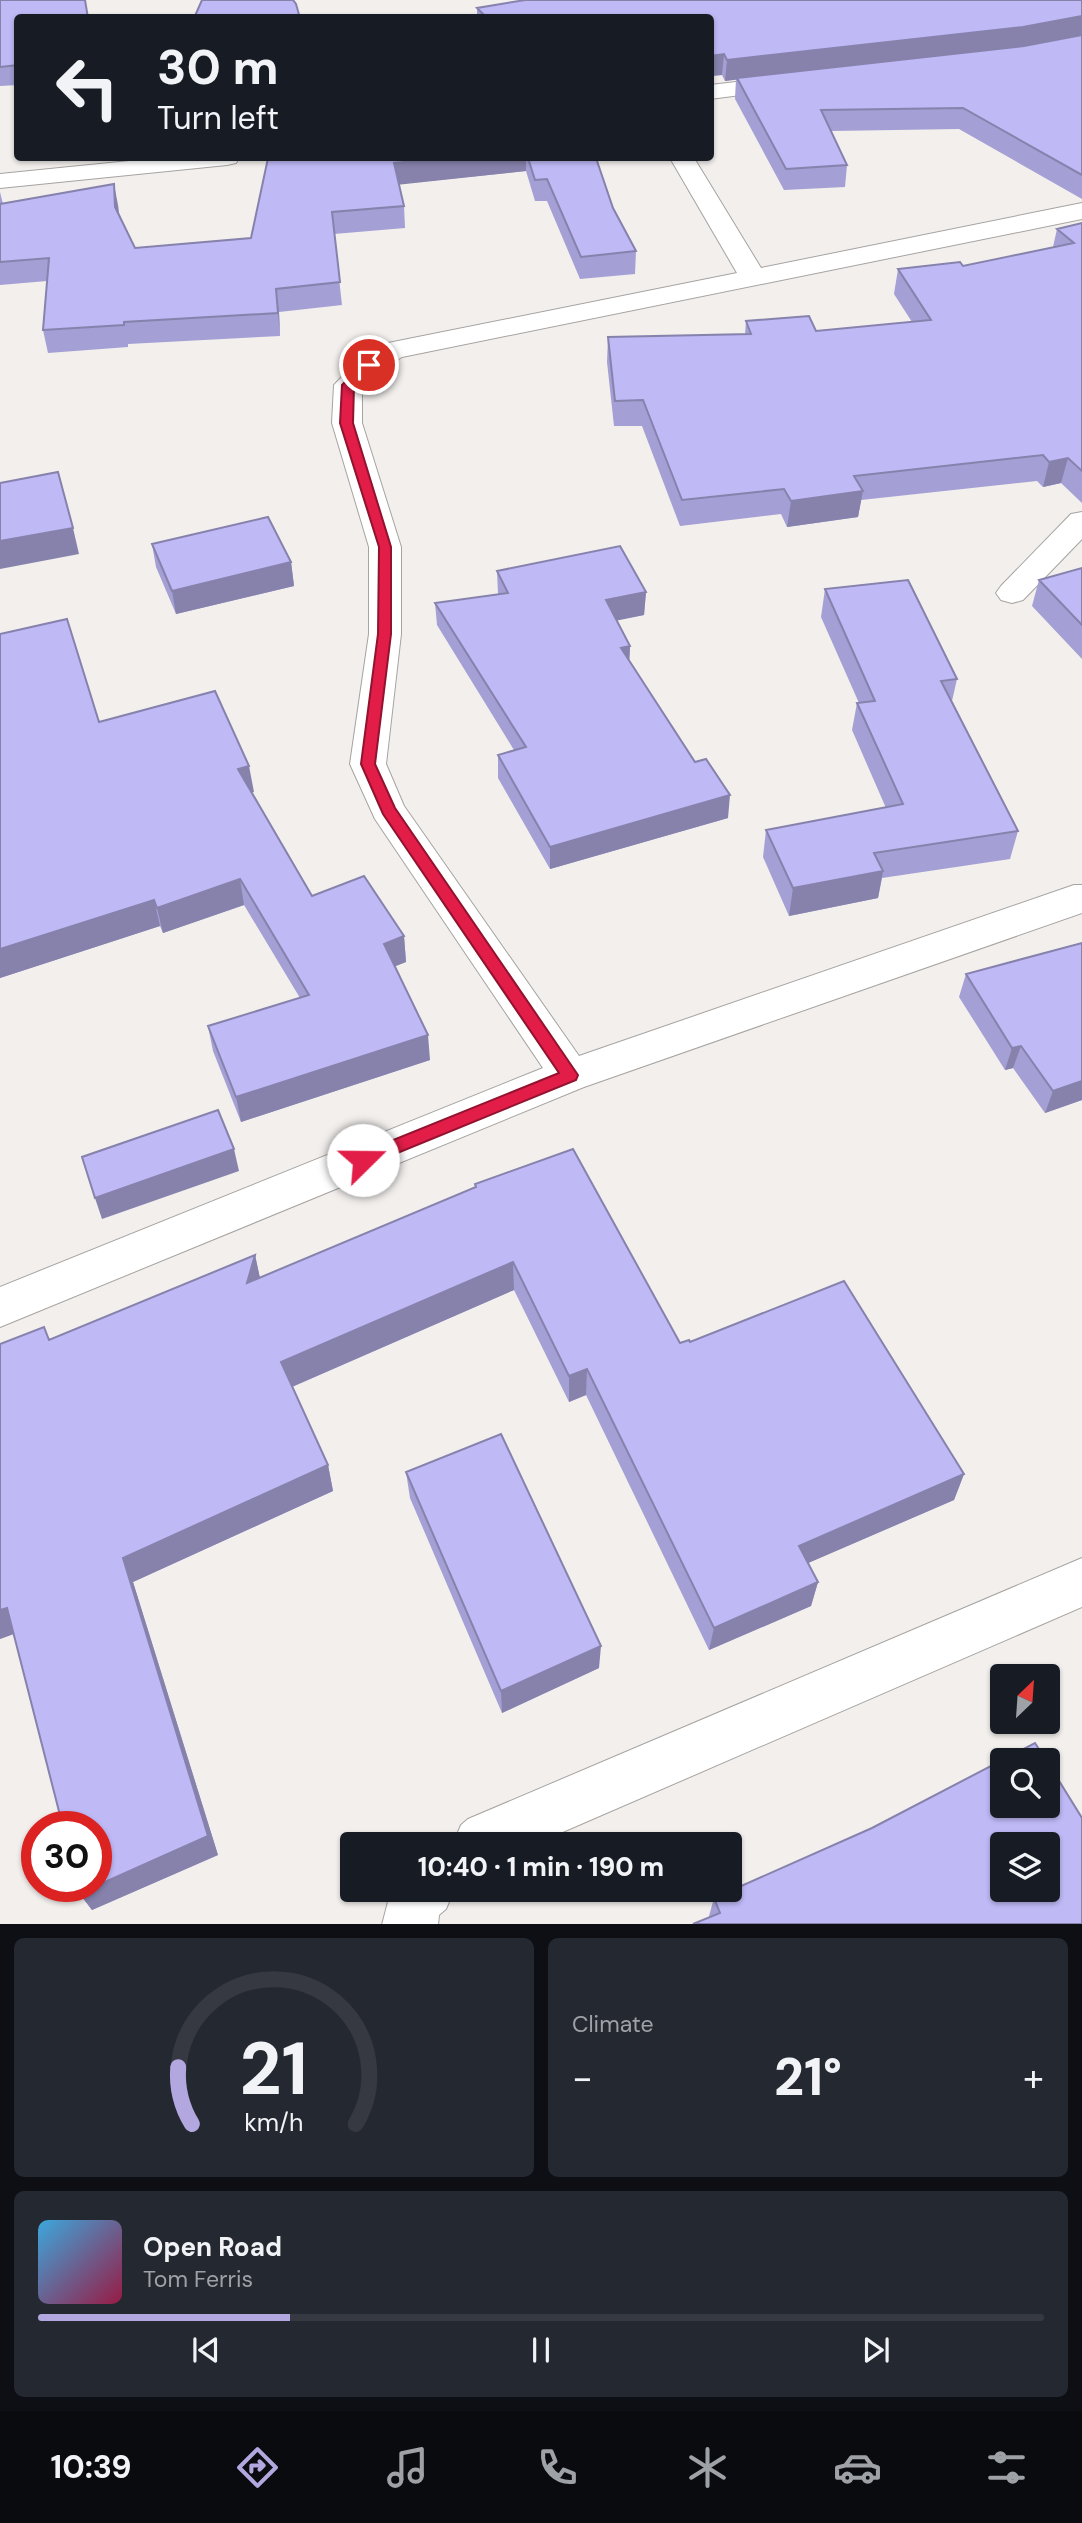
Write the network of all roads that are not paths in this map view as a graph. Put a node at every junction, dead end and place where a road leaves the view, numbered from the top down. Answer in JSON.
{"nodes":[{"id":1,"x":804,"y":81,"type":"edge"},
{"id":2,"x":714,"y":92,"type":"edge"},
{"id":3,"x":197,"y":161,"type":"edge"},
{"id":4,"x":684,"y":161,"type":"edge"},
{"id":5,"x":0,"y":181,"type":"edge"},
{"id":6,"x":1082,"y":211,"type":"edge"},
{"id":7,"x":753,"y":277,"type":"junction"},
{"id":8,"x":1082,"y":521,"type":"edge"},
{"id":9,"x":1012,"y":593,"type":"dead end"},
{"id":10,"x":1082,"y":899,"type":"edge"},
{"id":11,"x":570,"y":1075,"type":"junction"},
{"id":12,"x":0,"y":1307,"type":"edge"},
{"id":13,"x":1082,"y":1582,"type":"edge"},
{"id":14,"x":501,"y":1832,"type":"edge"},
{"id":15,"x":414,"y":1902,"type":"edge"},
{"id":16,"x":410,"y":1924,"type":"edge"}],
"edges":[{"from":1,"to":2,"type":"street"},
{"from":3,"to":5,"type":"street"},
{"from":4,"to":7,"type":"street"},
{"from":6,"to":7,"type":"street"},
{"from":7,"to":11,"type":"street"},
{"from":8,"to":9,"type":"street"},
{"from":10,"to":11,"type":"street"},
{"from":11,"to":12,"type":"street"},
{"from":13,"to":14,"type":"street"},
{"from":15,"to":16,"type":"street"}]}
